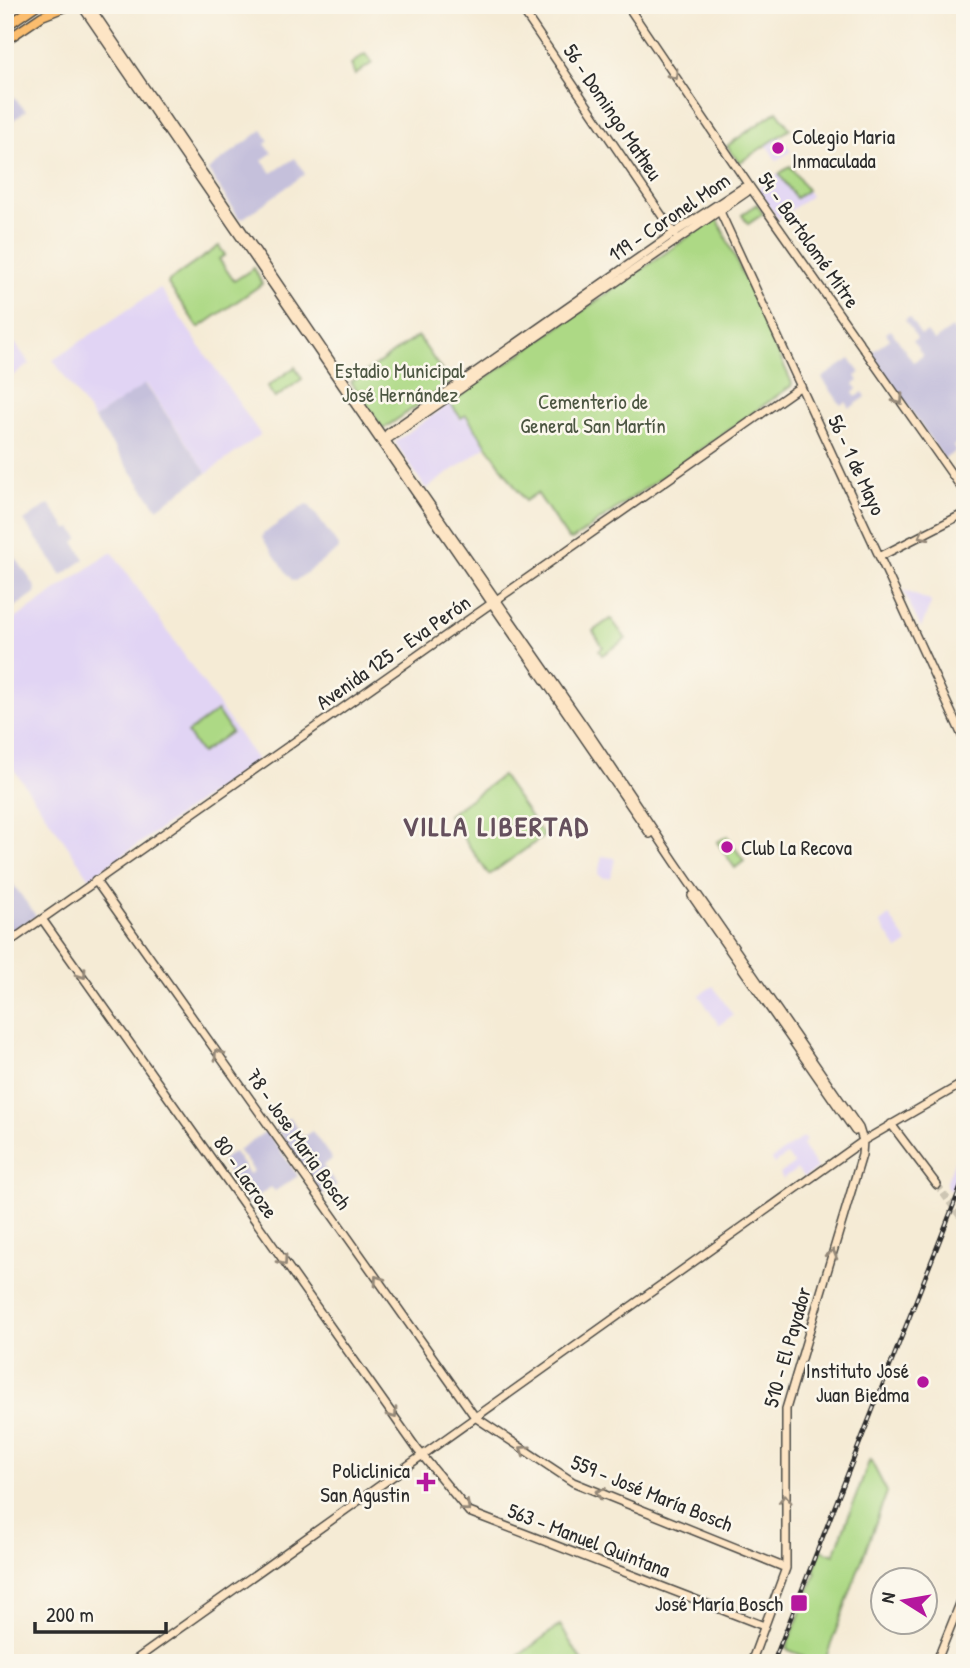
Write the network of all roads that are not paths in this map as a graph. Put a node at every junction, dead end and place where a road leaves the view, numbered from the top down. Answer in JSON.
{"nodes":[{"id":1,"x":37,"y":5,"type":"edge"},
{"id":2,"x":70,"y":5,"type":"edge"},
{"id":3,"x":81,"y":5,"type":"edge"},
{"id":4,"x":89,"y":5,"type":"edge"},
{"id":5,"x":519,"y":5,"type":"edge"},
{"id":6,"x":627,"y":5,"type":"edge"},
{"id":7,"x":5,"y":27,"type":"edge"},
{"id":8,"x":5,"y":41,"type":"edge"},
{"id":9,"x":750,"y":187,"type":"junction"},
{"id":10,"x":718,"y":207,"type":"junction"},
{"id":11,"x":676,"y":235,"type":"junction"},
{"id":12,"x":801,"y":386,"type":"junction"},
{"id":13,"x":385,"y":441,"type":"junction"},
{"id":14,"x":965,"y":494,"type":"edge"},
{"id":15,"x":965,"y":513,"type":"edge"},
{"id":16,"x":881,"y":556,"type":"junction"},
{"id":17,"x":495,"y":602,"type":"junction"},
{"id":18,"x":965,"y":742,"type":"edge"},
{"id":19,"x":96,"y":880,"type":"junction"},
{"id":20,"x":42,"y":919,"type":"junction"},
{"id":21,"x":5,"y":945,"type":"edge"},
{"id":22,"x":965,"y":1082,"type":"edge"},
{"id":23,"x":891,"y":1124,"type":"junction"},
{"id":24,"x":862,"y":1138,"type":"junction"},
{"id":25,"x":937,"y":1185,"type":"tunnel mouth"},
{"id":26,"x":475,"y":1417,"type":"junction"},
{"id":27,"x":422,"y":1455,"type":"junction"},
{"id":28,"x":786,"y":1568,"type":"junction"},
{"id":29,"x":965,"y":1591,"type":"edge"},
{"id":30,"x":764,"y":1626,"type":"junction"},
{"id":31,"x":131,"y":1663,"type":"edge"},
{"id":32,"x":751,"y":1663,"type":"edge"},
{"id":33,"x":936,"y":1663,"type":"edge"}],
"edges":[{"from":1,"to":7,"type":"main road"},
{"from":2,"to":8,"type":"main road"},
{"from":3,"to":17,"type":"main road"},
{"from":4,"to":13,"type":"main road"},
{"from":5,"to":11,"type":"main road","name":"56 - Domingo Matheu"},
{"from":6,"to":9,"type":"main road","name":"54 - Bartolomé Mitre","one_way":true},
{"from":9,"to":10,"type":"main road","name":"119 - Coronel Mom"},
{"from":9,"to":14,"type":"main road","name":"54 - Bartolomé Mitre","one_way":true},
{"from":10,"to":11,"type":"main road","name":"119 - Coronel Mom"},
{"from":10,"to":12,"type":"main road","name":"56 - 1 de Mayo"},
{"from":11,"to":13,"type":"main road","name":"119 - Coronel Mom"},
{"from":12,"to":16,"type":"main road","name":"56 - 1 de Mayo"},
{"from":12,"to":17,"type":"main road","name":"Avenida 125 - Eva Perón"},
{"from":13,"to":17,"type":"main road"},
{"from":15,"to":16,"type":"main road","one_way":true},
{"from":16,"to":18,"type":"main road","name":"56 - 1 de Mayo"},
{"from":17,"to":19,"type":"main road","name":"Avenida 125 - Eva Perón"},
{"from":17,"to":24,"type":"main road"},
{"from":19,"to":20,"type":"main road","name":"Avenida 125 - Eva Perón"},
{"from":26,"to":19,"type":"main road","name":"78 - Jose Maria Bosch","one_way":true},
{"from":20,"to":21,"type":"main road","name":"Avenida 125 - Eva Perón"},
{"from":20,"to":27,"type":"main road","name":"80 - Lacroze","one_way":true},
{"from":22,"to":23,"type":"main road"},
{"from":23,"to":24,"type":"main road"},
{"from":23,"to":25,"type":"main road"},
{"from":24,"to":26,"type":"main road"},
{"from":28,"to":24,"type":"main road","name":"510 - El Payador","one_way":true},
{"from":26,"to":27,"type":"main road"},
{"from":28,"to":26,"type":"main road","name":"559 - José María Bosch","one_way":true},
{"from":27,"to":30,"type":"main road","name":"563 - Manuel Quintana","one_way":true},
{"from":27,"to":31,"type":"main road"},
{"from":28,"to":30,"type":"main road"},
{"from":29,"to":33,"type":"main road"},
{"from":30,"to":32,"type":"main road"}]}
